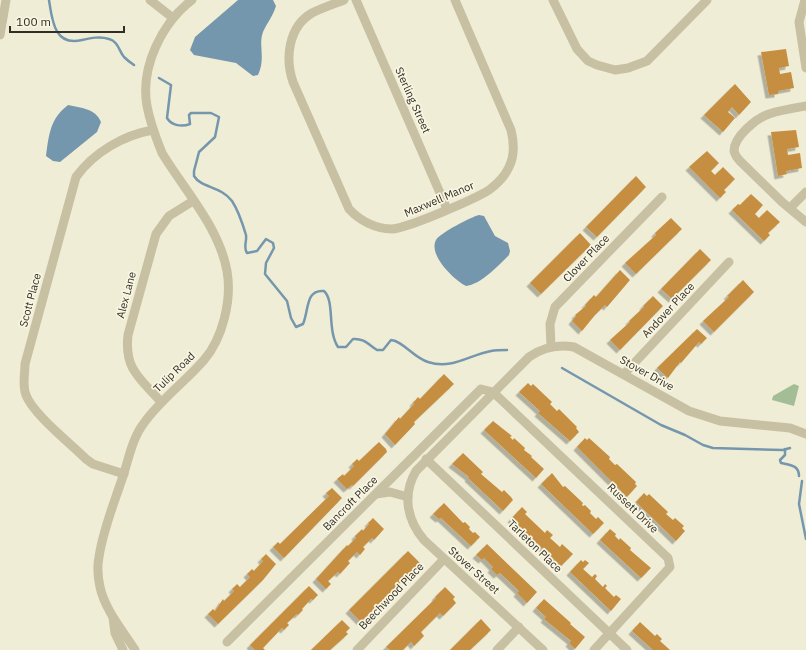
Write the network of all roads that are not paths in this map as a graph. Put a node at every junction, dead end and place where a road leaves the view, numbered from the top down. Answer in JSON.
{"nodes":[{"id":1,"x":6,"y":0,"type":"edge"},
{"id":2,"x":150,"y":0,"type":"edge"},
{"id":3,"x":192,"y":0,"type":"edge"},
{"id":4,"x":344,"y":0,"type":"edge"},
{"id":5,"x":356,"y":0,"type":"edge"},
{"id":6,"x":455,"y":0,"type":"edge"},
{"id":7,"x":553,"y":0,"type":"edge"},
{"id":8,"x":707,"y":0,"type":"edge"},
{"id":9,"x":805,"y":0,"type":"edge"},
{"id":10,"x":173,"y":18,"type":"junction"},
{"id":11,"x":0,"y":35,"type":"edge"},
{"id":12,"x":806,"y":68,"type":"edge"},
{"id":13,"x":806,"y":106,"type":"edge"},
{"id":14,"x":153,"y":130,"type":"junction"},
{"id":15,"x":806,"y":192,"type":"edge"},
{"id":16,"x":662,"y":197,"type":"dead end"},
{"id":17,"x":194,"y":201,"type":"junction"},
{"id":18,"x":790,"y":208,"type":"junction"},
{"id":19,"x":447,"y":209,"type":"junction"},
{"id":20,"x":806,"y":222,"type":"edge"},
{"id":21,"x":729,"y":262,"type":"dead end"},
{"id":22,"x":551,"y":346,"type":"junction"},
{"id":23,"x":624,"y":374,"type":"junction"},
{"id":24,"x":493,"y":392,"type":"junction"},
{"id":25,"x":161,"y":402,"type":"junction"},
{"id":26,"x":806,"y":434,"type":"edge"},
{"id":27,"x":426,"y":460,"type":"junction"},
{"id":28,"x":124,"y":474,"type":"junction"},
{"id":29,"x":376,"y":494,"type":"junction"},
{"id":30,"x":408,"y":497,"type":"junction"},
{"id":31,"x":444,"y":559,"type":"junction"},
{"id":32,"x":113,"y":617,"type":"junction"},
{"id":33,"x":519,"y":627,"type":"junction"},
{"id":34,"x":610,"y":634,"type":"junction"},
{"id":35,"x":227,"y":642,"type":"dead end"},
{"id":36,"x":123,"y":650,"type":"edge"},
{"id":37,"x":136,"y":650,"type":"edge"},
{"id":38,"x":356,"y":650,"type":"edge"},
{"id":39,"x":497,"y":650,"type":"edge"},
{"id":40,"x":543,"y":650,"type":"edge"},
{"id":41,"x":594,"y":650,"type":"edge"},
{"id":42,"x":627,"y":650,"type":"edge"}],
"edges":[{"from":1,"to":11,"type":"street"},
{"from":2,"to":10,"type":"street"},
{"from":3,"to":10,"type":"street","name":"Tulip Road"},
{"from":4,"to":19,"type":"street","name":"Maxwell Manor"},
{"from":5,"to":19,"type":"street","name":"Sterling Street"},
{"from":6,"to":19,"type":"street","name":"Maxwell Manor"},
{"from":7,"to":8,"type":"street"},
{"from":9,"to":12,"type":"street"},
{"from":10,"to":14,"type":"street","name":"Tulip Road"},
{"from":13,"to":18,"type":"street"},
{"from":14,"to":17,"type":"street","name":"Tulip Road"},
{"from":14,"to":28,"type":"street","name":"Scott Place"},
{"from":15,"to":18,"type":"street"},
{"from":16,"to":22,"type":"street","name":"Clover Place"},
{"from":17,"to":25,"type":"street","name":"Tulip Road"},
{"from":17,"to":25,"type":"street","name":"Alex Lane"},
{"from":18,"to":20,"type":"street"},
{"from":21,"to":23,"type":"street","name":"Andover Place"},
{"from":22,"to":23,"type":"street","name":"Stover Drive"},
{"from":22,"to":24,"type":"street","name":"Stover Drive"},
{"from":23,"to":26,"type":"street","name":"Stover Drive"},
{"from":24,"to":27,"type":"street","name":"Stover Street"},
{"from":24,"to":29,"type":"street","name":"Bancroft Place"},
{"from":24,"to":34,"type":"street","name":"Russett Drive"},
{"from":25,"to":28,"type":"street","name":"Tulip Road"},
{"from":27,"to":30,"type":"street","name":"Stover Street"},
{"from":27,"to":34,"type":"street","name":"Tarleton Place"},
{"from":28,"to":32,"type":"street","name":"Tulip Road"},
{"from":29,"to":30,"type":"street"},
{"from":29,"to":35,"type":"street","name":"Bancroft Place"},
{"from":30,"to":31,"type":"street","name":"Stover Street"},
{"from":31,"to":33,"type":"street","name":"Stover Street"},
{"from":31,"to":38,"type":"street","name":"Beechwood Place"},
{"from":32,"to":36,"type":"street","name":"Tulip Road"},
{"from":32,"to":37,"type":"street","name":"Tulip Road"},
{"from":33,"to":39,"type":"street"},
{"from":33,"to":40,"type":"street","name":"Stover Street"},
{"from":34,"to":41,"type":"street","name":"Russett Drive"},
{"from":34,"to":42,"type":"street","name":"Tarleton Place"}]}
